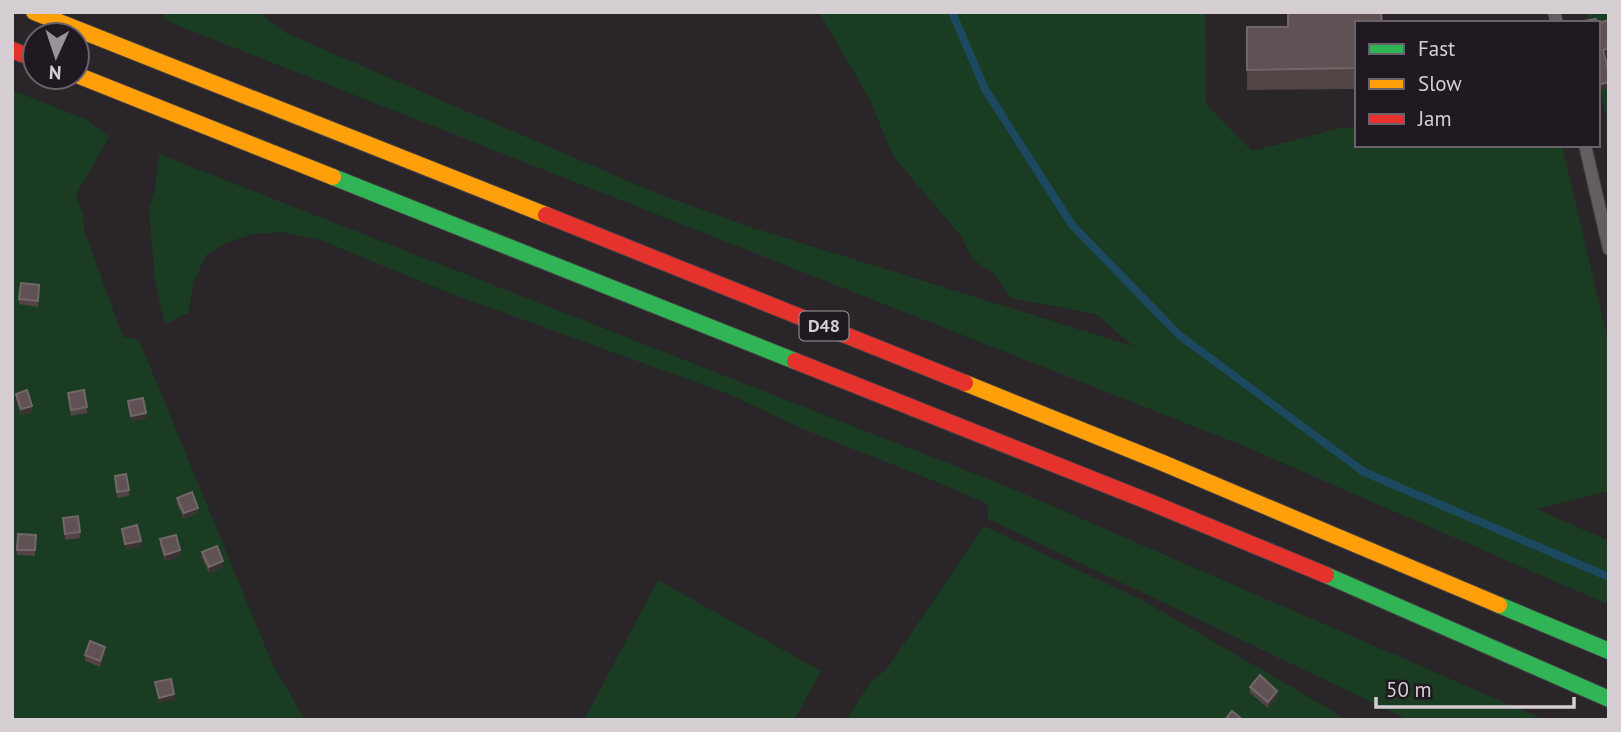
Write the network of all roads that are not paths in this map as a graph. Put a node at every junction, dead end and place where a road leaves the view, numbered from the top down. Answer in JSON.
{"nodes":[{"id":1,"x":34,"y":12,"type":"edge"},
{"id":2,"x":91,"y":81,"type":"edge"},
{"id":3,"x":1585,"y":147,"type":"edge"},
{"id":4,"x":1609,"y":249,"type":"edge"},
{"id":5,"x":1609,"y":651,"type":"edge"},
{"id":6,"x":1609,"y":699,"type":"edge"}],
"edges":[{"from":1,"to":5,"type":"highway","number":"D48"},
{"from":2,"to":6,"type":"highway","number":"D48"},
{"from":3,"to":4,"type":"lane"}]}
